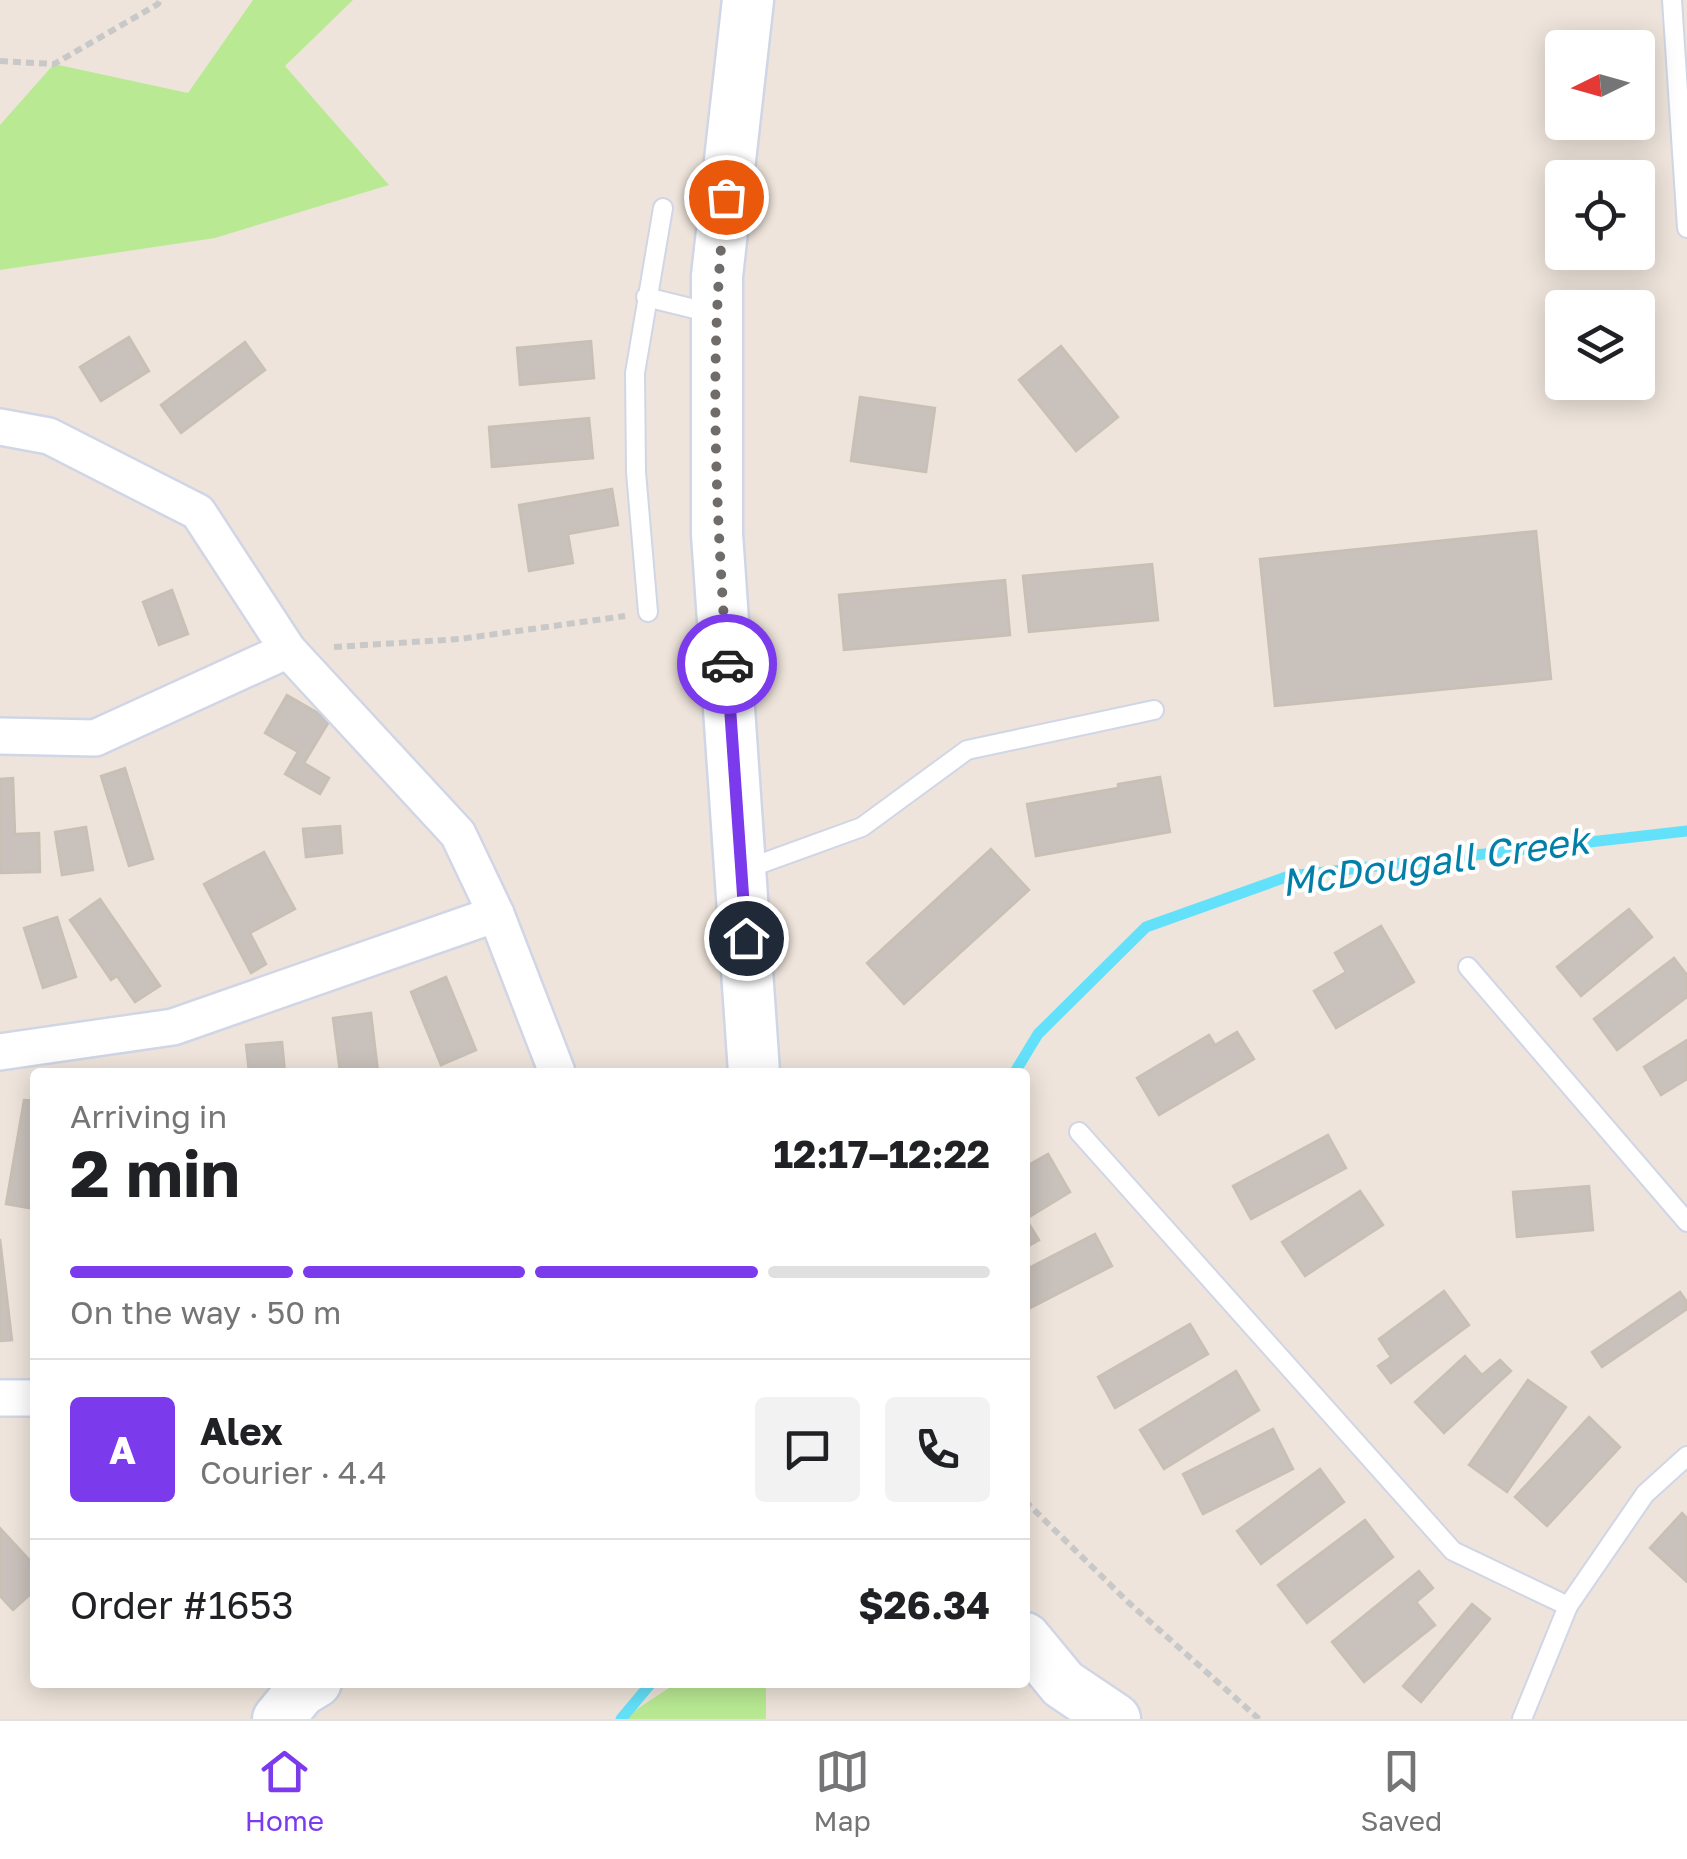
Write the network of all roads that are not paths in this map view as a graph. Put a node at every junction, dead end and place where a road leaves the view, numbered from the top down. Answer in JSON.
{"nodes":[{"id":1,"x":748,"y":0,"type":"edge"},
{"id":2,"x":1672,"y":0,"type":"edge"},
{"id":3,"x":663,"y":208,"type":"dead end"},
{"id":4,"x":1687,"y":228,"type":"edge"},
{"id":5,"x":646,"y":296,"type":"junction"},
{"id":6,"x":717,"y":314,"type":"junction"},
{"id":7,"x":0,"y":427,"type":"edge"},
{"id":8,"x":648,"y":612,"type":"road end"},
{"id":9,"x":288,"y":650,"type":"junction"},
{"id":10,"x":1154,"y":710,"type":"dead end"},
{"id":11,"x":0,"y":736,"type":"edge"},
{"id":12,"x":742,"y":870,"type":"junction"},
{"id":13,"x":496,"y":914,"type":"junction"},
{"id":14,"x":1468,"y":967,"type":"dead end"},
{"id":15,"x":0,"y":1052,"type":"edge"},
{"id":16,"x":555,"y":1068,"type":"edge"},
{"id":17,"x":754,"y":1068,"type":"edge"},
{"id":18,"x":1080,"y":1132,"type":"dead end"},
{"id":19,"x":1687,"y":1222,"type":"edge"},
{"id":20,"x":0,"y":1398,"type":"edge"},
{"id":21,"x":30,"y":1398,"type":"edge"},
{"id":22,"x":1686,"y":1460,"type":"edge"},
{"id":23,"x":1568,"y":1606,"type":"junction"},
{"id":24,"x":1030,"y":1644,"type":"edge"},
{"id":25,"x":306,"y":1688,"type":"edge"},
{"id":26,"x":278,"y":1719,"type":"edge"},
{"id":27,"x":1115,"y":1719,"type":"edge"},
{"id":28,"x":1522,"y":1719,"type":"edge"}],
"edges":[{"from":1,"to":6,"type":"main road"},
{"from":2,"to":4,"type":"lane"},
{"from":3,"to":5,"type":"lane"},
{"from":5,"to":6,"type":"lane"},
{"from":5,"to":8,"type":"lane"},
{"from":6,"to":12,"type":"main road"},
{"from":7,"to":9,"type":"street"},
{"from":9,"to":11,"type":"street"},
{"from":9,"to":13,"type":"street"},
{"from":10,"to":12,"type":"lane"},
{"from":12,"to":17,"type":"main road"},
{"from":13,"to":15,"type":"street"},
{"from":13,"to":16,"type":"street"},
{"from":14,"to":19,"type":"lane"},
{"from":18,"to":23,"type":"lane"},
{"from":20,"to":21,"type":"street"},
{"from":22,"to":23,"type":"lane"},
{"from":23,"to":28,"type":"lane"},
{"from":24,"to":27,"type":"main road"},
{"from":25,"to":26,"type":"main road"}]}
